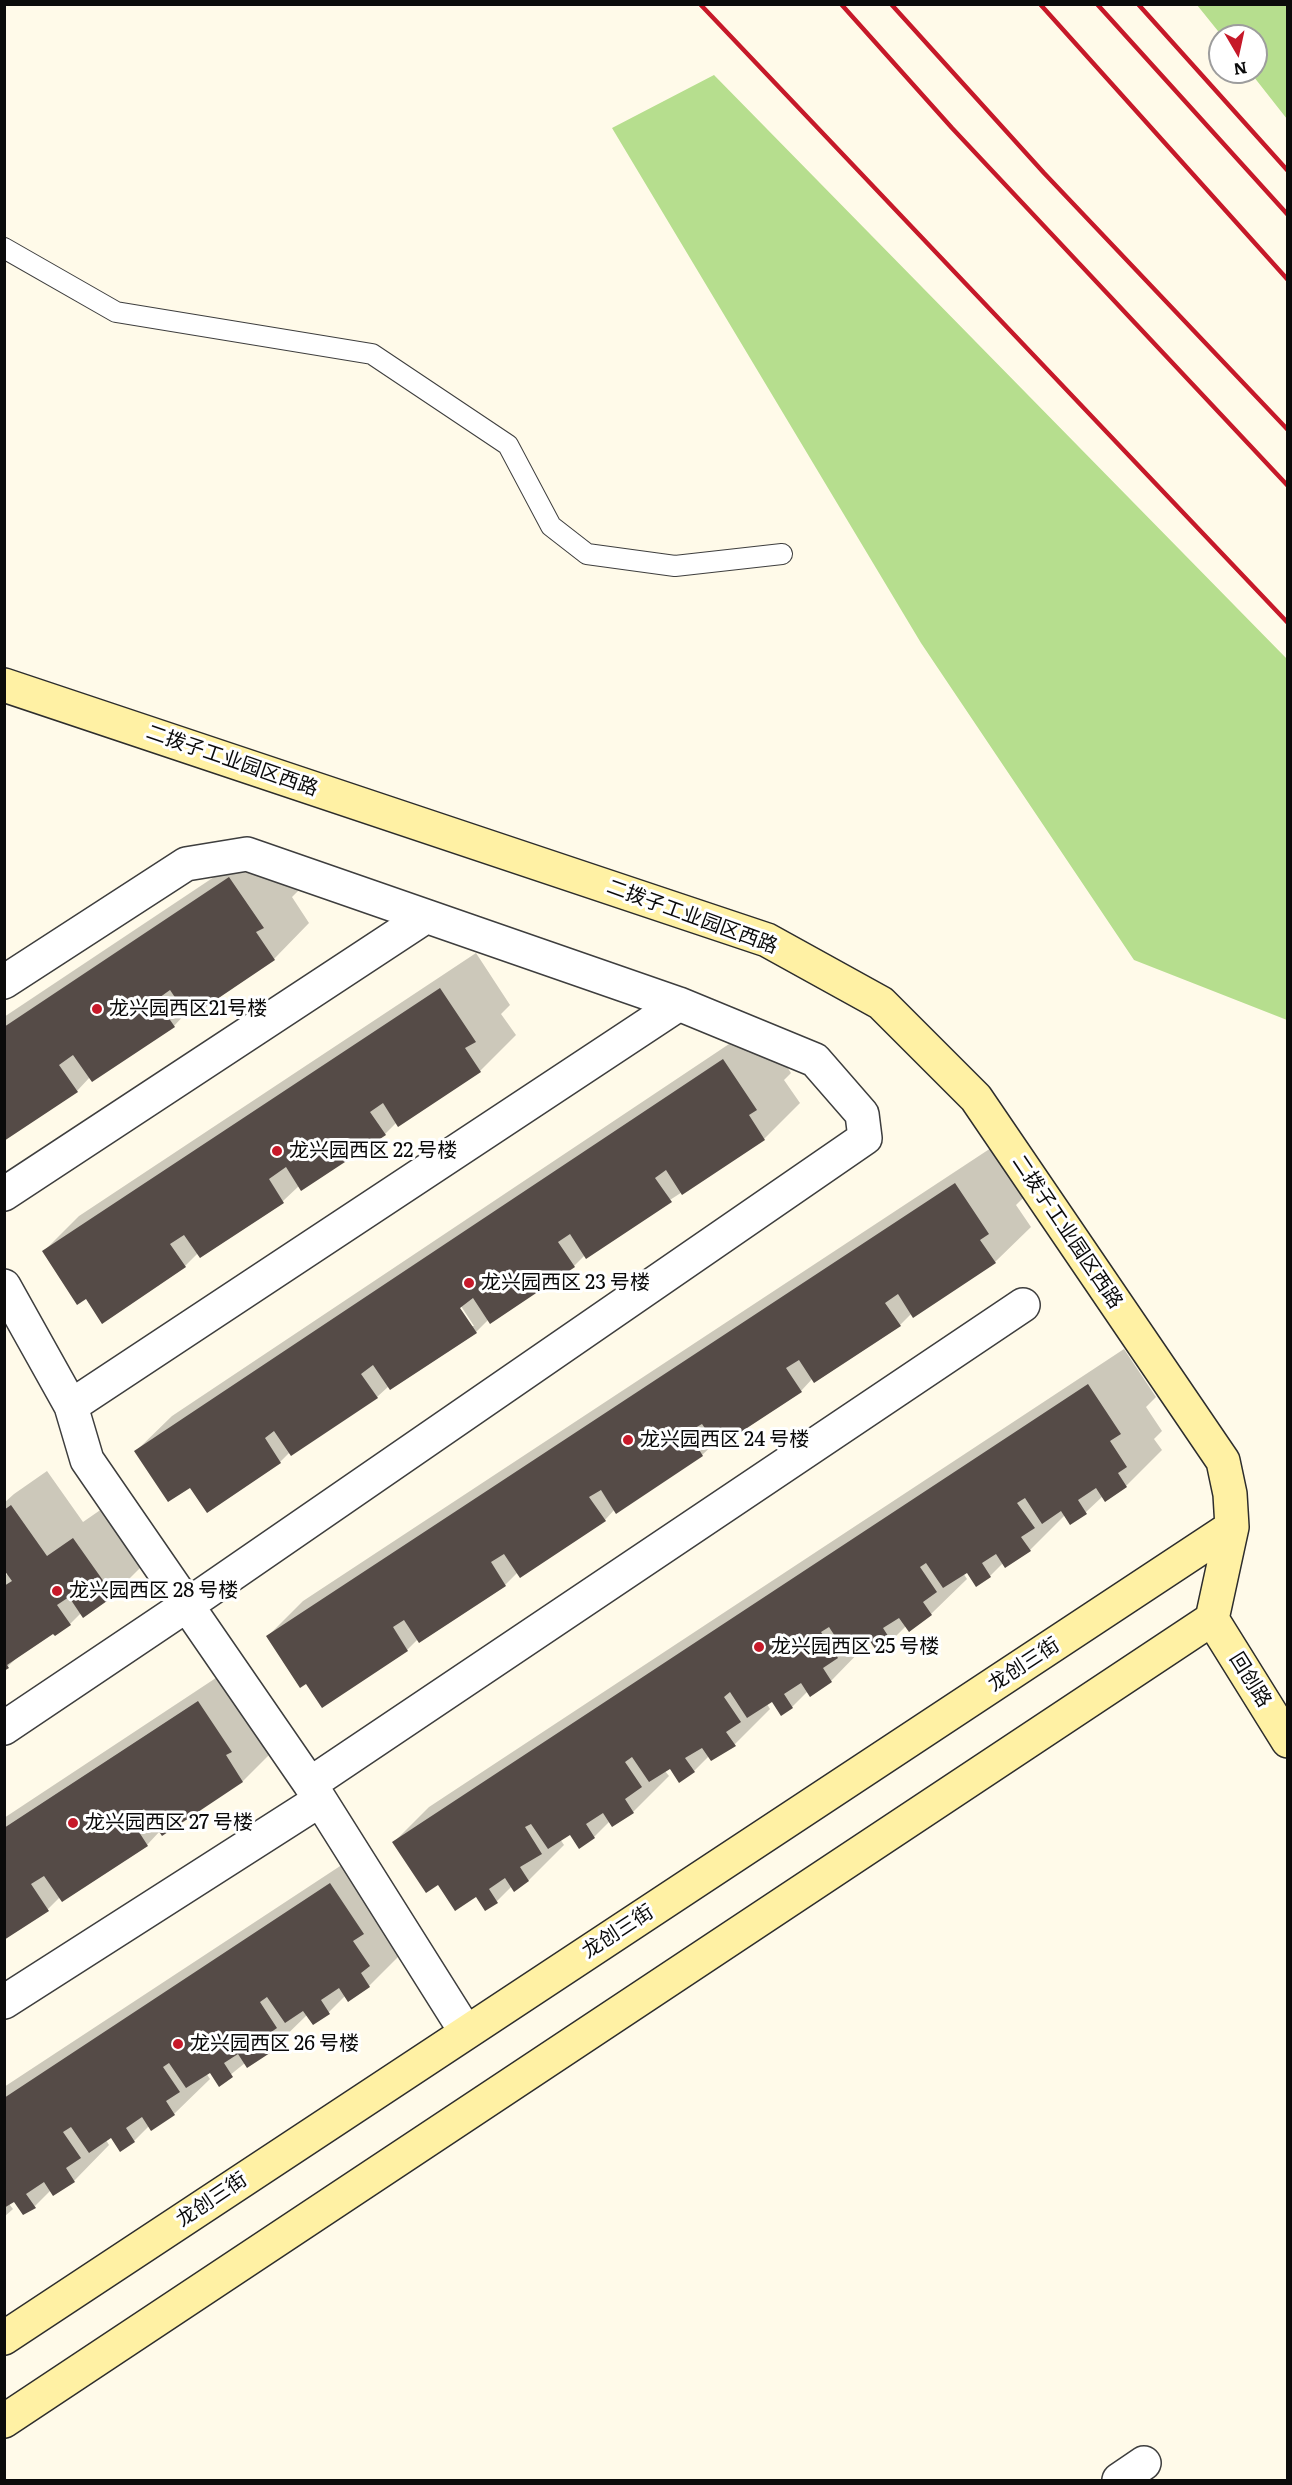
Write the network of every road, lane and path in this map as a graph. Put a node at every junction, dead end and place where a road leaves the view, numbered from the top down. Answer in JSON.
{"nodes":[{"id":1,"x":4,"y":248,"type":"edge"},
{"id":2,"x":782,"y":554,"type":"dead end"},
{"id":3,"x":4,"y":685,"type":"edge"},
{"id":4,"x":425,"y":917,"type":"junction"},
{"id":5,"x":4,"y":982,"type":"edge"},
{"id":6,"x":679,"y":1004,"type":"junction"},
{"id":7,"x":4,"y":1194,"type":"edge"},
{"id":8,"x":4,"y":1286,"type":"edge"},
{"id":9,"x":1023,"y":1305,"type":"dead end"},
{"id":10,"x":71,"y":1406,"type":"junction"},
{"id":11,"x":1232,"y":1527,"type":"junction"},
{"id":12,"x":186,"y":1606,"type":"junction"},
{"id":13,"x":1212,"y":1619,"type":"junction"},
{"id":14,"x":4,"y":1728,"type":"edge"},
{"id":15,"x":1287,"y":1741,"type":"edge"},
{"id":16,"x":315,"y":1792,"type":"junction"},
{"id":17,"x":4,"y":2002,"type":"edge"},
{"id":18,"x":466,"y":2032,"type":"junction"},
{"id":19,"x":4,"y":2338,"type":"edge"},
{"id":20,"x":4,"y":2421,"type":"edge"}],
"edges":[{"from":1,"to":2,"type":"lane"},
{"from":3,"to":11,"type":"street","name":"二拨子工业园区西路"},
{"from":4,"to":5,"type":"street"},
{"from":4,"to":6,"type":"street"},
{"from":4,"to":7,"type":"street"},
{"from":6,"to":10,"type":"street"},
{"from":6,"to":12,"type":"street"},
{"from":8,"to":10,"type":"street"},
{"from":9,"to":16,"type":"street"},
{"from":10,"to":12,"type":"street"},
{"from":11,"to":13,"type":"street","name":"二拨子工业园区西路"},
{"from":11,"to":18,"type":"street","name":"龙创三街"},
{"from":12,"to":14,"type":"street"},
{"from":12,"to":16,"type":"street"},
{"from":13,"to":15,"type":"street","name":"回创路"},
{"from":13,"to":20,"type":"street"},
{"from":16,"to":17,"type":"street"},
{"from":16,"to":18,"type":"street"},
{"from":18,"to":19,"type":"street","name":"龙创三街"}]}
